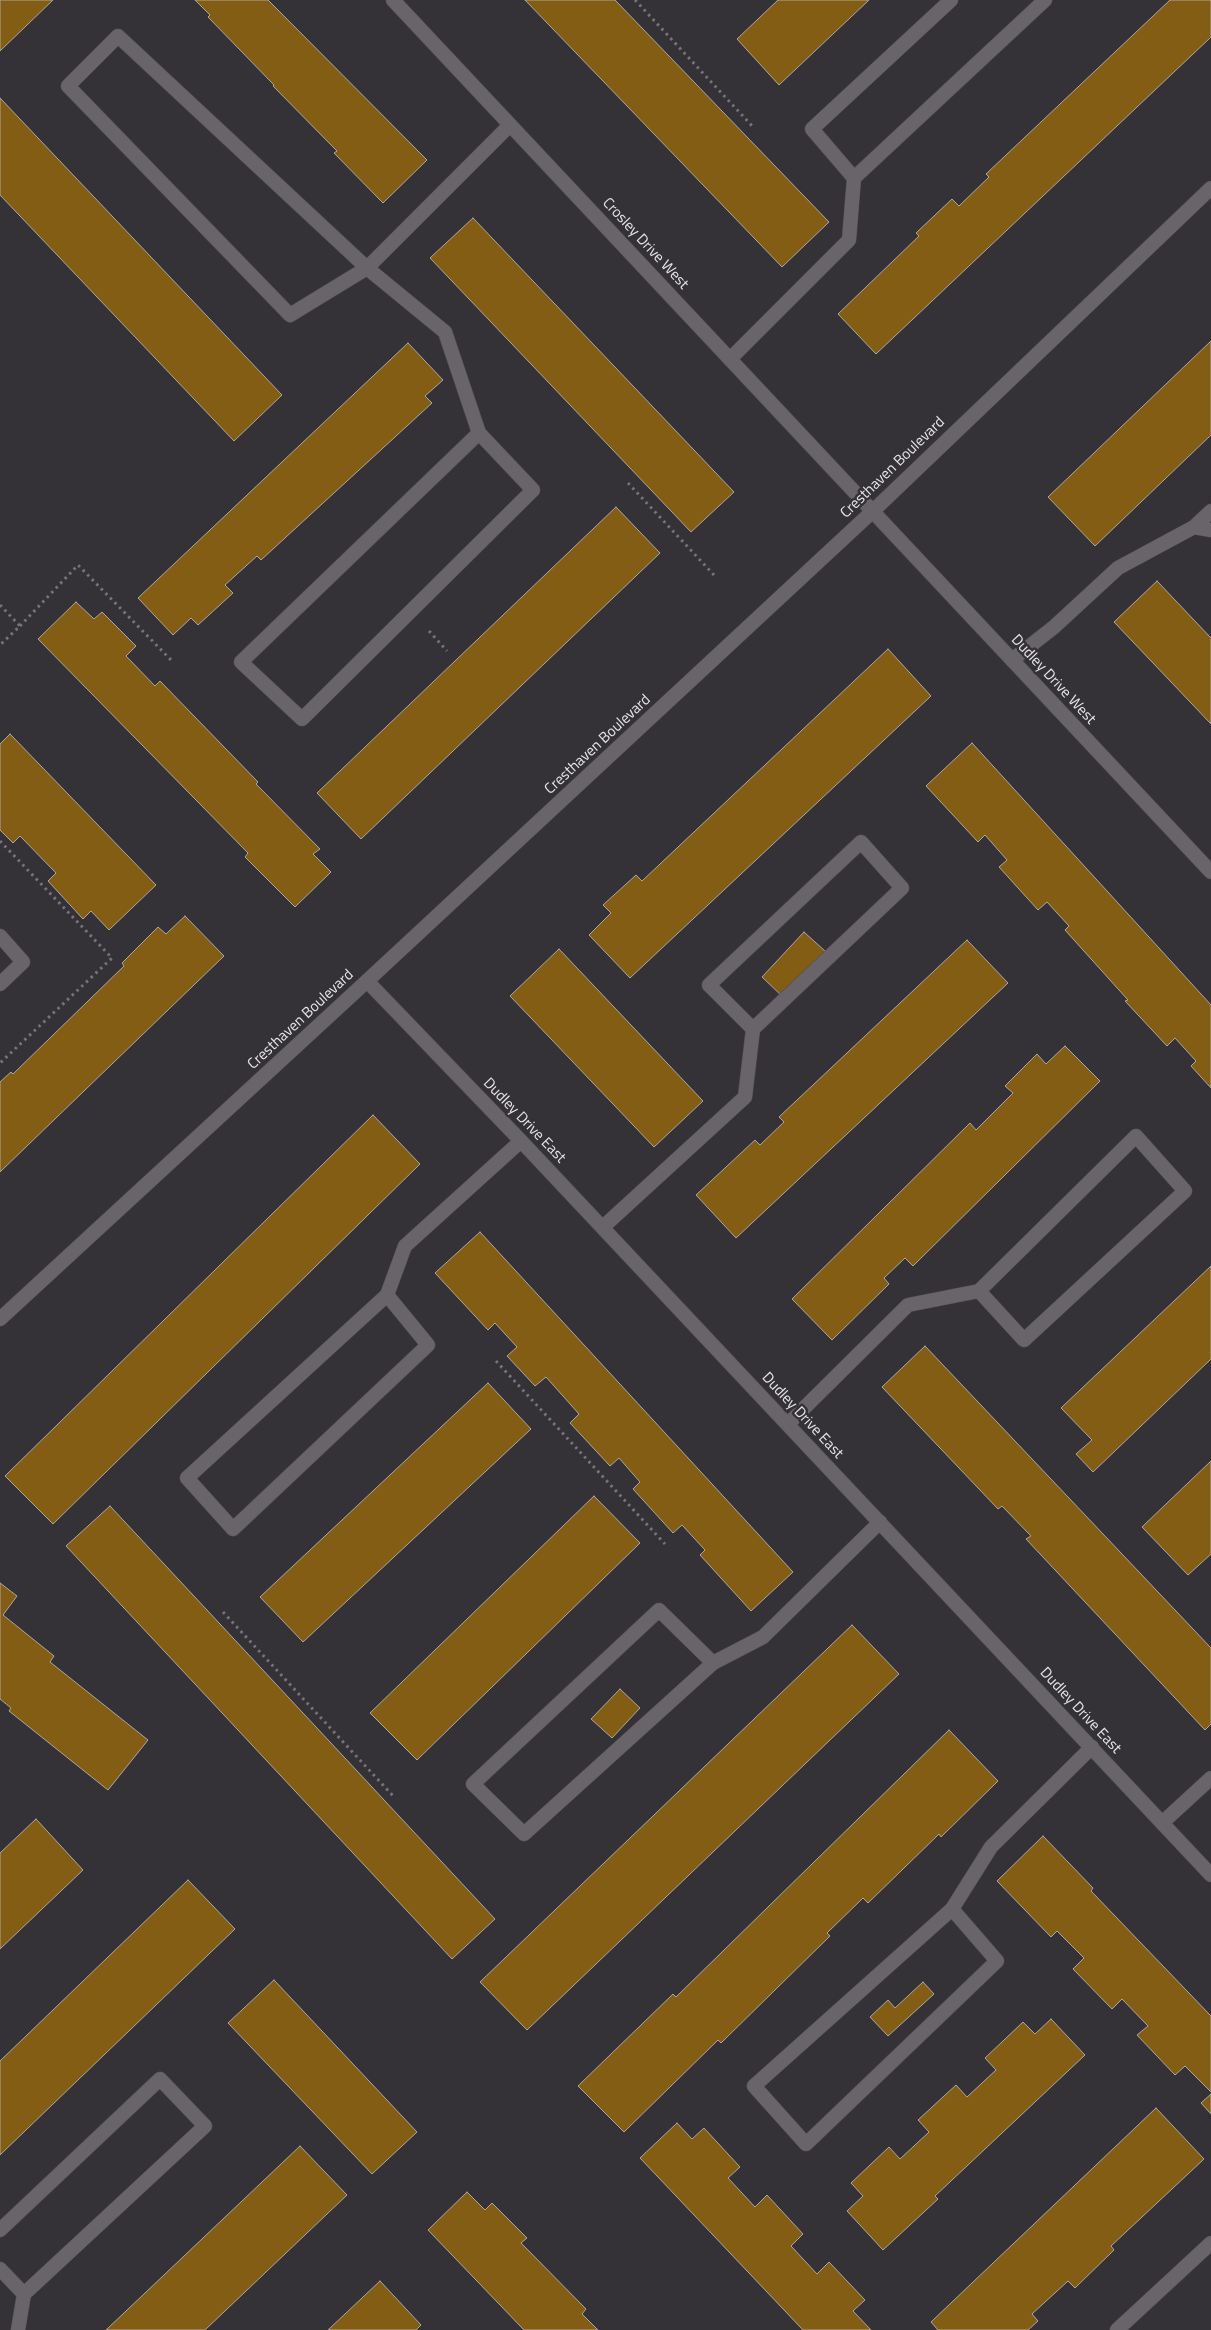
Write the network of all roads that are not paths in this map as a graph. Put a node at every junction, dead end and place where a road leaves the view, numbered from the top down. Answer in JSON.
{"nodes":[{"id":1,"x":393,"y":0,"type":"edge"},
{"id":2,"x":951,"y":0,"type":"edge"},
{"id":3,"x":1044,"y":0,"type":"edge"},
{"id":4,"x":510,"y":125,"type":"junction"},
{"id":5,"x":854,"y":178,"type":"junction"},
{"id":6,"x":1211,"y":188,"type":"edge"},
{"id":7,"x":367,"y":268,"type":"junction"},
{"id":8,"x":730,"y":359,"type":"junction"},
{"id":9,"x":479,"y":433,"type":"junction"},
{"id":10,"x":874,"y":510,"type":"junction"},
{"id":11,"x":1211,"y":512,"type":"edge"},
{"id":12,"x":1194,"y":527,"type":"junction"},
{"id":13,"x":1211,"y":530,"type":"edge"},
{"id":14,"x":1012,"y":660,"type":"junction"},
{"id":15,"x":1211,"y":872,"type":"edge"},
{"id":16,"x":0,"y":936,"type":"edge"},
{"id":17,"x":367,"y":982,"type":"junction"},
{"id":18,"x":0,"y":984,"type":"edge"},
{"id":19,"x":753,"y":1029,"type":"junction"},
{"id":20,"x":522,"y":1141,"type":"junction"},
{"id":21,"x":603,"y":1227,"type":"junction"},
{"id":22,"x":979,"y":1291,"type":"junction"},
{"id":23,"x":387,"y":1295,"type":"junction"},
{"id":24,"x":0,"y":1319,"type":"edge"},
{"id":25,"x":788,"y":1424,"type":"junction"},
{"id":26,"x":880,"y":1522,"type":"junction"},
{"id":27,"x":713,"y":1663,"type":"junction"},
{"id":28,"x":1092,"y":1747,"type":"junction"},
{"id":29,"x":1211,"y":1778,"type":"edge"},
{"id":30,"x":1162,"y":1823,"type":"junction"},
{"id":31,"x":1211,"y":1875,"type":"edge"},
{"id":32,"x":952,"y":1909,"type":"junction"},
{"id":33,"x":0,"y":2230,"type":"edge"},
{"id":34,"x":1211,"y":2242,"type":"edge"},
{"id":35,"x":0,"y":2269,"type":"edge"},
{"id":36,"x":24,"y":2294,"type":"junction"},
{"id":37,"x":18,"y":2330,"type":"edge"},
{"id":38,"x":1117,"y":2330,"type":"edge"}],
"edges":[{"from":1,"to":4,"type":"street","name":"Crosley Drive West"},
{"from":2,"to":5,"type":"street"},
{"from":3,"to":5,"type":"street"},
{"from":4,"to":7,"type":"street"},
{"from":4,"to":8,"type":"street","name":"Crosley Drive West"},
{"from":5,"to":8,"type":"street"},
{"from":6,"to":10,"type":"street","name":"Cresthaven Boulevard"},
{"from":7,"to":7,"type":"street"},
{"from":7,"to":9,"type":"street"},
{"from":8,"to":10,"type":"street","name":"Crosley Drive West"},
{"from":9,"to":9,"type":"street"},
{"from":10,"to":14,"type":"street","name":"Dudley Drive West"},
{"from":10,"to":17,"type":"street","name":"Cresthaven Boulevard"},
{"from":11,"to":12,"type":"street"},
{"from":12,"to":13,"type":"street"},
{"from":12,"to":14,"type":"street"},
{"from":14,"to":15,"type":"street","name":"Dudley Drive West"},
{"from":16,"to":18,"type":"street"},
{"from":17,"to":20,"type":"street","name":"Dudley Drive East"},
{"from":17,"to":24,"type":"street","name":"Cresthaven Boulevard"},
{"from":19,"to":19,"type":"street"},
{"from":19,"to":21,"type":"street"},
{"from":20,"to":21,"type":"street","name":"Dudley Drive East"},
{"from":20,"to":23,"type":"street"},
{"from":21,"to":25,"type":"street","name":"Dudley Drive East"},
{"from":22,"to":22,"type":"street"},
{"from":22,"to":25,"type":"street"},
{"from":23,"to":23,"type":"street"},
{"from":25,"to":26,"type":"street","name":"Dudley Drive East"},
{"from":26,"to":27,"type":"street"},
{"from":26,"to":28,"type":"street","name":"Dudley Drive East"},
{"from":27,"to":27,"type":"street"},
{"from":28,"to":30,"type":"street","name":"Dudley Drive East"},
{"from":28,"to":32,"type":"street"},
{"from":29,"to":30,"type":"street"},
{"from":30,"to":31,"type":"street","name":"Dudley Drive East"},
{"from":32,"to":32,"type":"street"},
{"from":33,"to":36,"type":"street"},
{"from":34,"to":38,"type":"street"},
{"from":35,"to":36,"type":"street"},
{"from":36,"to":37,"type":"street"}]}
